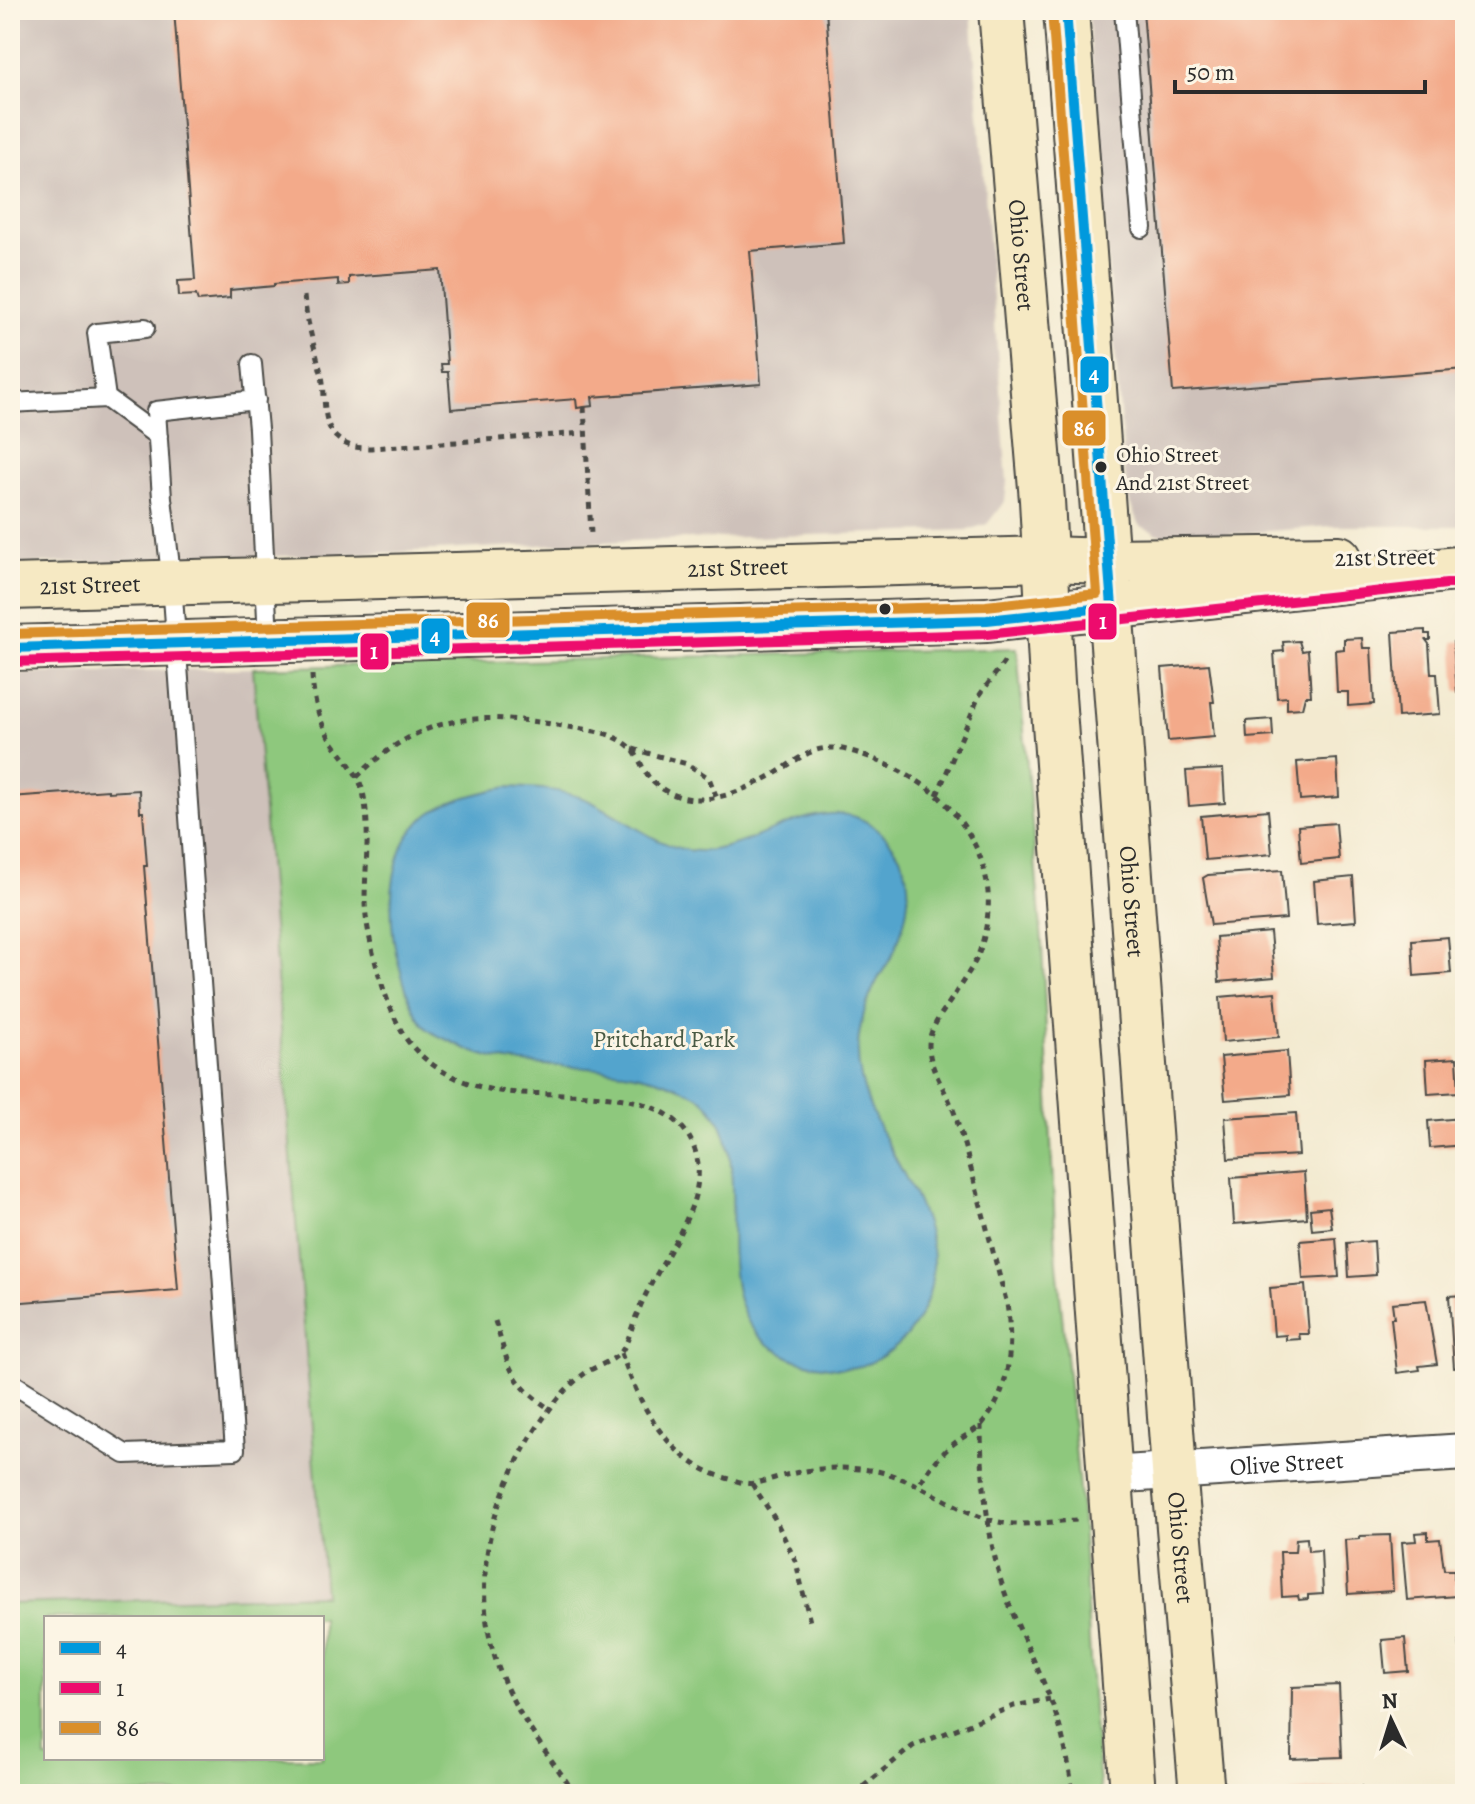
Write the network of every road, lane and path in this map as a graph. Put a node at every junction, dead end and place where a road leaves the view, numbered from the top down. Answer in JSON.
{"nodes":[{"id":1,"x":1001,"y":10,"type":"edge"},
{"id":2,"x":1066,"y":10,"type":"edge"},
{"id":3,"x":1124,"y":10,"type":"edge"},
{"id":4,"x":1142,"y":228,"type":"dead end"},
{"id":5,"x":304,"y":296,"type":"dead end"},
{"id":6,"x":145,"y":328,"type":"dead end"},
{"id":7,"x":252,"y":364,"type":"dead end"},
{"id":8,"x":106,"y":398,"type":"junction"},
{"id":9,"x":256,"y":400,"type":"junction"},
{"id":10,"x":10,"y":403,"type":"edge"},
{"id":11,"x":584,"y":407,"type":"dead end"},
{"id":12,"x":584,"y":433,"type":"junction"},
{"id":13,"x":158,"y":436,"type":"junction"},
{"id":14,"x":1465,"y":556,"type":"edge"},
{"id":15,"x":1045,"y":559,"type":"junction"},
{"id":16,"x":1109,"y":561,"type":"junction"},
{"id":17,"x":1465,"y":568,"type":"edge"},
{"id":18,"x":593,"y":571,"type":"junction"},
{"id":19,"x":265,"y":580,"type":"junction"},
{"id":20,"x":172,"y":583,"type":"junction"},
{"id":21,"x":10,"y":587,"type":"edge"},
{"id":22,"x":1112,"y":607,"type":"junction"},
{"id":23,"x":1048,"y":614,"type":"junction"},
{"id":24,"x":268,"y":640,"type":"junction"},
{"id":25,"x":176,"y":643,"type":"junction"},
{"id":26,"x":10,"y":648,"type":"edge"},
{"id":27,"x":1008,"y":656,"type":"dead end"},
{"id":28,"x":311,"y":666,"type":"dead end"},
{"id":29,"x":632,"y":748,"type":"junction"},
{"id":30,"x":357,"y":777,"type":"junction"},
{"id":31,"x":937,"y":795,"type":"junction"},
{"id":32,"x":717,"y":798,"type":"junction"},
{"id":33,"x":495,"y":1321,"type":"dead end"},
{"id":34,"x":621,"y":1353,"type":"junction"},
{"id":35,"x":10,"y":1382,"type":"edge"},
{"id":36,"x":550,"y":1409,"type":"junction"},
{"id":37,"x":981,"y":1424,"type":"junction"},
{"id":38,"x":1465,"y":1452,"type":"edge"},
{"id":39,"x":1174,"y":1470,"type":"junction"},
{"id":40,"x":1109,"y":1475,"type":"junction"},
{"id":41,"x":752,"y":1484,"type":"junction"},
{"id":42,"x":919,"y":1484,"type":"junction"},
{"id":43,"x":989,"y":1518,"type":"junction"},
{"id":44,"x":1082,"y":1519,"type":"dead end"},
{"id":45,"x":810,"y":1622,"type":"dead end"},
{"id":46,"x":1050,"y":1699,"type":"junction"},
{"id":47,"x":575,"y":1794,"type":"edge"},
{"id":48,"x":854,"y":1794,"type":"edge"},
{"id":49,"x":1073,"y":1794,"type":"edge"},
{"id":50,"x":1133,"y":1794,"type":"edge"},
{"id":51,"x":1202,"y":1794,"type":"edge"}],
"edges":[{"from":1,"to":15,"type":"street","name":"Ohio Street"},
{"from":2,"to":16,"type":"street","name":"Ohio Street"},
{"from":3,"to":4,"type":"lane"},
{"from":5,"to":12,"type":"path"},
{"from":6,"to":8,"type":"lane"},
{"from":7,"to":9,"type":"lane"},
{"from":8,"to":10,"type":"lane"},
{"from":8,"to":13,"type":"lane"},
{"from":9,"to":13,"type":"lane"},
{"from":9,"to":19,"type":"lane"},
{"from":11,"to":12,"type":"path"},
{"from":12,"to":18,"type":"path"},
{"from":13,"to":20,"type":"lane"},
{"from":14,"to":16,"type":"street","name":"21st Street"},
{"from":15,"to":16,"type":"street","name":"21st Street"},
{"from":15,"to":18,"type":"street","name":"21st Street"},
{"from":15,"to":23,"type":"street","name":"Ohio Street"},
{"from":16,"to":22,"type":"street","name":"Ohio Street"},
{"from":17,"to":22,"type":"street","name":"21st Street"},
{"from":18,"to":19,"type":"street","name":"21st Street"},
{"from":19,"to":20,"type":"street","name":"21st Street"},
{"from":19,"to":24,"type":"lane"},
{"from":20,"to":21,"type":"street","name":"21st Street"},
{"from":20,"to":25,"type":"lane"},
{"from":22,"to":23,"type":"street","name":"21st Street"},
{"from":22,"to":39,"type":"street","name":"Ohio Street"},
{"from":23,"to":24,"type":"street","name":"21st Street"},
{"from":23,"to":40,"type":"street","name":"Ohio Street"},
{"from":24,"to":25,"type":"street","name":"21st Street"},
{"from":25,"to":26,"type":"street","name":"21st Street"},
{"from":25,"to":35,"type":"lane"},
{"from":27,"to":31,"type":"path"},
{"from":28,"to":30,"type":"path"},
{"from":29,"to":30,"type":"path"},
{"from":29,"to":32,"type":"path"},
{"from":29,"to":32,"type":"path"},
{"from":30,"to":34,"type":"path"},
{"from":31,"to":32,"type":"path"},
{"from":31,"to":37,"type":"path"},
{"from":33,"to":36,"type":"path"},
{"from":34,"to":36,"type":"path"},
{"from":34,"to":41,"type":"path"},
{"from":36,"to":47,"type":"path"},
{"from":37,"to":42,"type":"path"},
{"from":37,"to":43,"type":"path"},
{"from":38,"to":39,"type":"street","name":"Olive Street"},
{"from":39,"to":40,"type":"street","name":"Olive Street"},
{"from":39,"to":51,"type":"street","name":"Ohio Street"},
{"from":40,"to":50,"type":"street","name":"Ohio Street"},
{"from":41,"to":42,"type":"path"},
{"from":41,"to":45,"type":"path"},
{"from":42,"to":43,"type":"path"},
{"from":43,"to":44,"type":"path"},
{"from":43,"to":46,"type":"path"},
{"from":46,"to":48,"type":"path"},
{"from":46,"to":49,"type":"path"}]}
